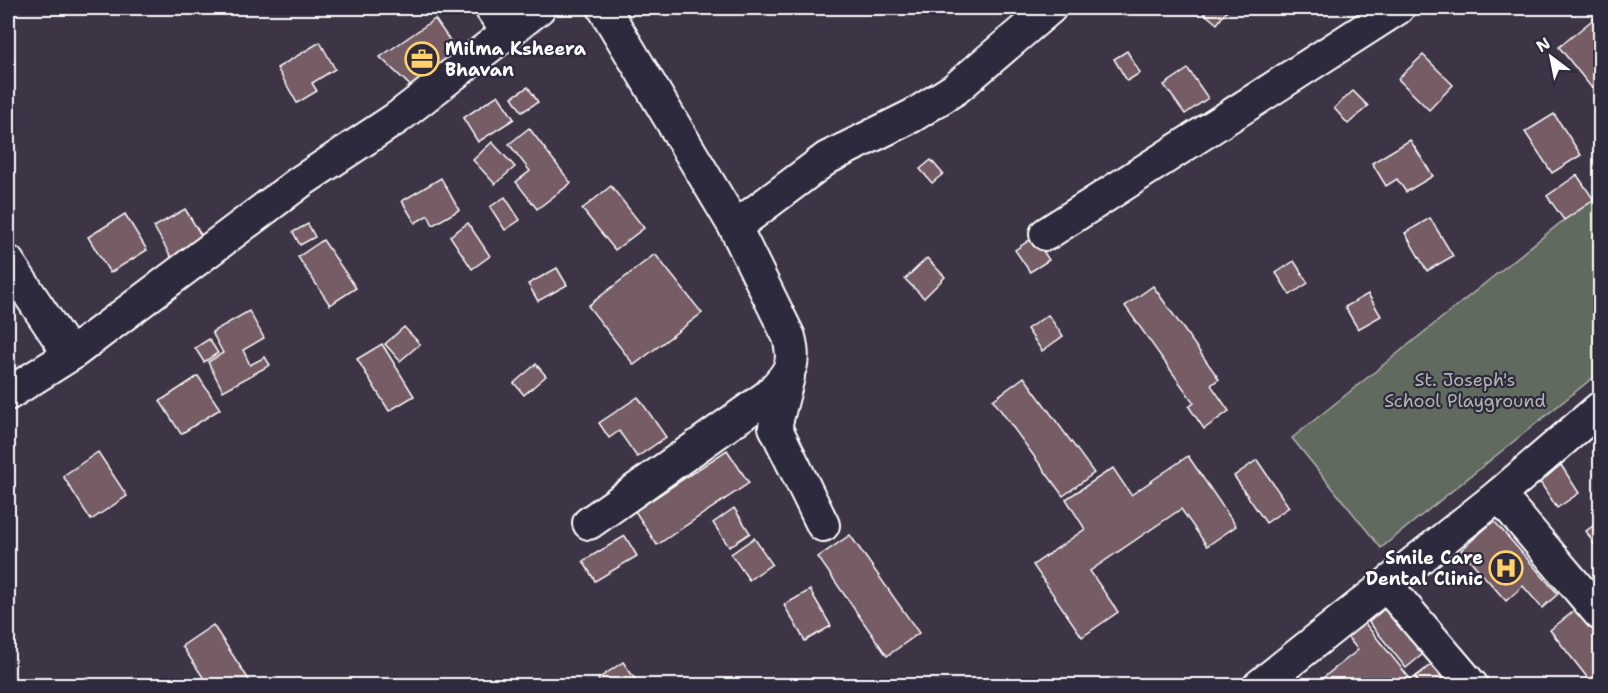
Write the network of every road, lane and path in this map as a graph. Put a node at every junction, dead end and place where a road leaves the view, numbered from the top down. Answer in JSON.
{"nodes":[{"id":1,"x":539,"y":8,"type":"edge"},
{"id":2,"x":604,"y":8,"type":"edge"},
{"id":3,"x":1050,"y":8,"type":"edge"},
{"id":4,"x":1398,"y":8,"type":"edge"},
{"id":5,"x":500,"y":20,"type":"edge"},
{"id":6,"x":735,"y":227,"type":"junction"},
{"id":7,"x":1046,"y":234,"type":"dead end"},
{"id":8,"x":8,"y":262,"type":"edge"},
{"id":9,"x":70,"y":355,"type":"junction"},
{"id":10,"x":789,"y":373,"type":"junction"},
{"id":11,"x":8,"y":394,"type":"edge"},
{"id":12,"x":1600,"y":408,"type":"edge"},
{"id":13,"x":1499,"y":495,"type":"junction"},
{"id":14,"x":589,"y":523,"type":"dead end"},
{"id":15,"x":823,"y":525,"type":"dead end"},
{"id":16,"x":1386,"y":585,"type":"junction"},
{"id":17,"x":1600,"y":614,"type":"edge"},
{"id":18,"x":1259,"y":686,"type":"edge"},
{"id":19,"x":1472,"y":686,"type":"edge"}],
"edges":[{"from":1,"to":5,"type":"street"},
{"from":2,"to":6,"type":"street"},
{"from":3,"to":6,"type":"street"},
{"from":4,"to":7,"type":"street"},
{"from":5,"to":9,"type":"street"},
{"from":6,"to":10,"type":"street"},
{"from":8,"to":9,"type":"street"},
{"from":9,"to":11,"type":"street"},
{"from":10,"to":14,"type":"street"},
{"from":10,"to":15,"type":"street"},
{"from":12,"to":13,"type":"street"},
{"from":13,"to":16,"type":"street"},
{"from":13,"to":17,"type":"street"},
{"from":16,"to":18,"type":"street"},
{"from":16,"to":19,"type":"street"}]}
